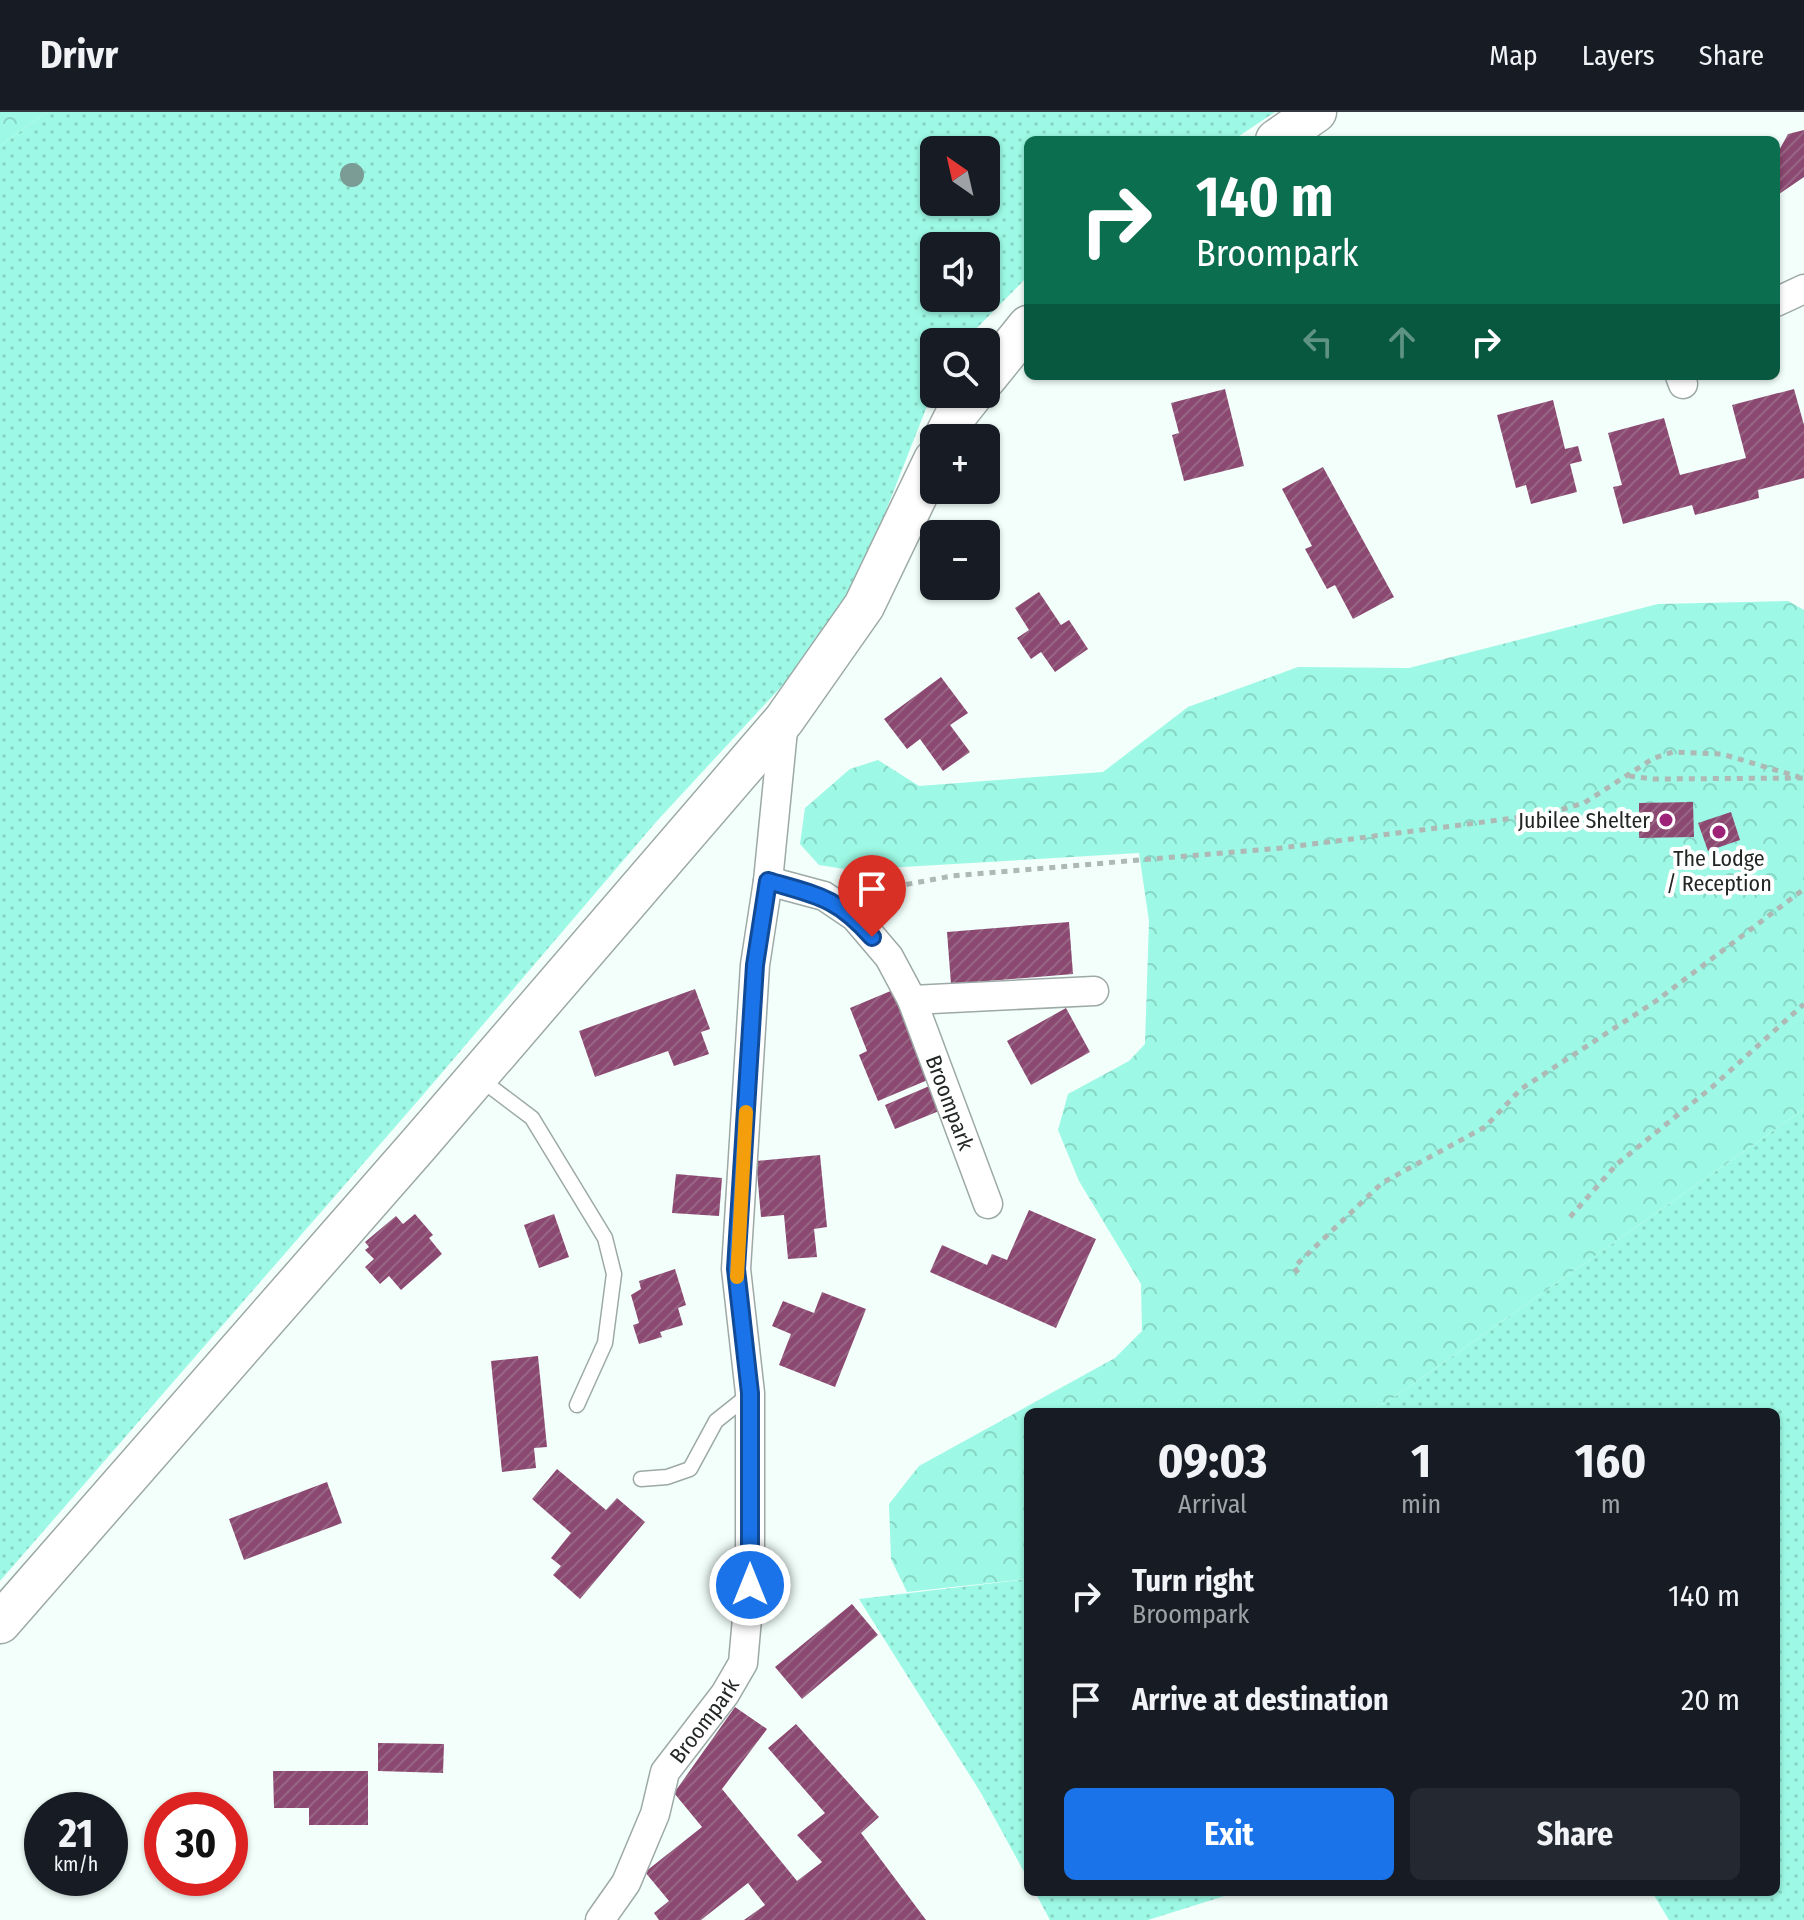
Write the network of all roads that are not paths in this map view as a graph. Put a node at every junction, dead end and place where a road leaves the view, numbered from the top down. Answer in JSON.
{"nodes":[{"id":1,"x":1316,"y":112,"type":"edge"},
{"id":2,"x":1282,"y":136,"type":"edge"},
{"id":3,"x":1804,"y":289,"type":"edge"},
{"id":4,"x":1780,"y":300,"type":"edge"},
{"id":5,"x":1024,"y":331,"type":"edge"},
{"id":6,"x":1000,"y":361,"type":"edge"},
{"id":7,"x":920,"y":489,"type":"edge"},
{"id":8,"x":784,"y":720,"type":"junction"},
{"id":9,"x":768,"y":881,"type":"junction"},
{"id":10,"x":1094,"y":991,"type":"dead end"},
{"id":11,"x":912,"y":1000,"type":"junction"},
{"id":12,"x":476,"y":1076,"type":"junction"},
{"id":13,"x":988,"y":1204,"type":"dead end"},
{"id":14,"x":750,"y":1393,"type":"junction"},
{"id":15,"x":577,"y":1405,"type":"dead end"},
{"id":16,"x":641,"y":1479,"type":"dead end"},
{"id":17,"x":0,"y":1623,"type":"edge"},
{"id":18,"x":600,"y":1920,"type":"edge"}],
"edges":[{"from":1,"to":2,"type":"main road"},
{"from":3,"to":4,"type":"street"},
{"from":5,"to":6,"type":"main road"},
{"from":7,"to":8,"type":"main road"},
{"from":8,"to":9,"type":"street","name":"Broompark"},
{"from":8,"to":12,"type":"main road"},
{"from":9,"to":11,"type":"street","name":"Broompark"},
{"from":9,"to":14,"type":"street","name":"Broompark"},
{"from":10,"to":11,"type":"street"},
{"from":11,"to":13,"type":"street","name":"Broompark"},
{"from":12,"to":15,"type":"lane"},
{"from":12,"to":17,"type":"main road"},
{"from":14,"to":16,"type":"lane"},
{"from":14,"to":18,"type":"street","name":"Broompark"}]}
